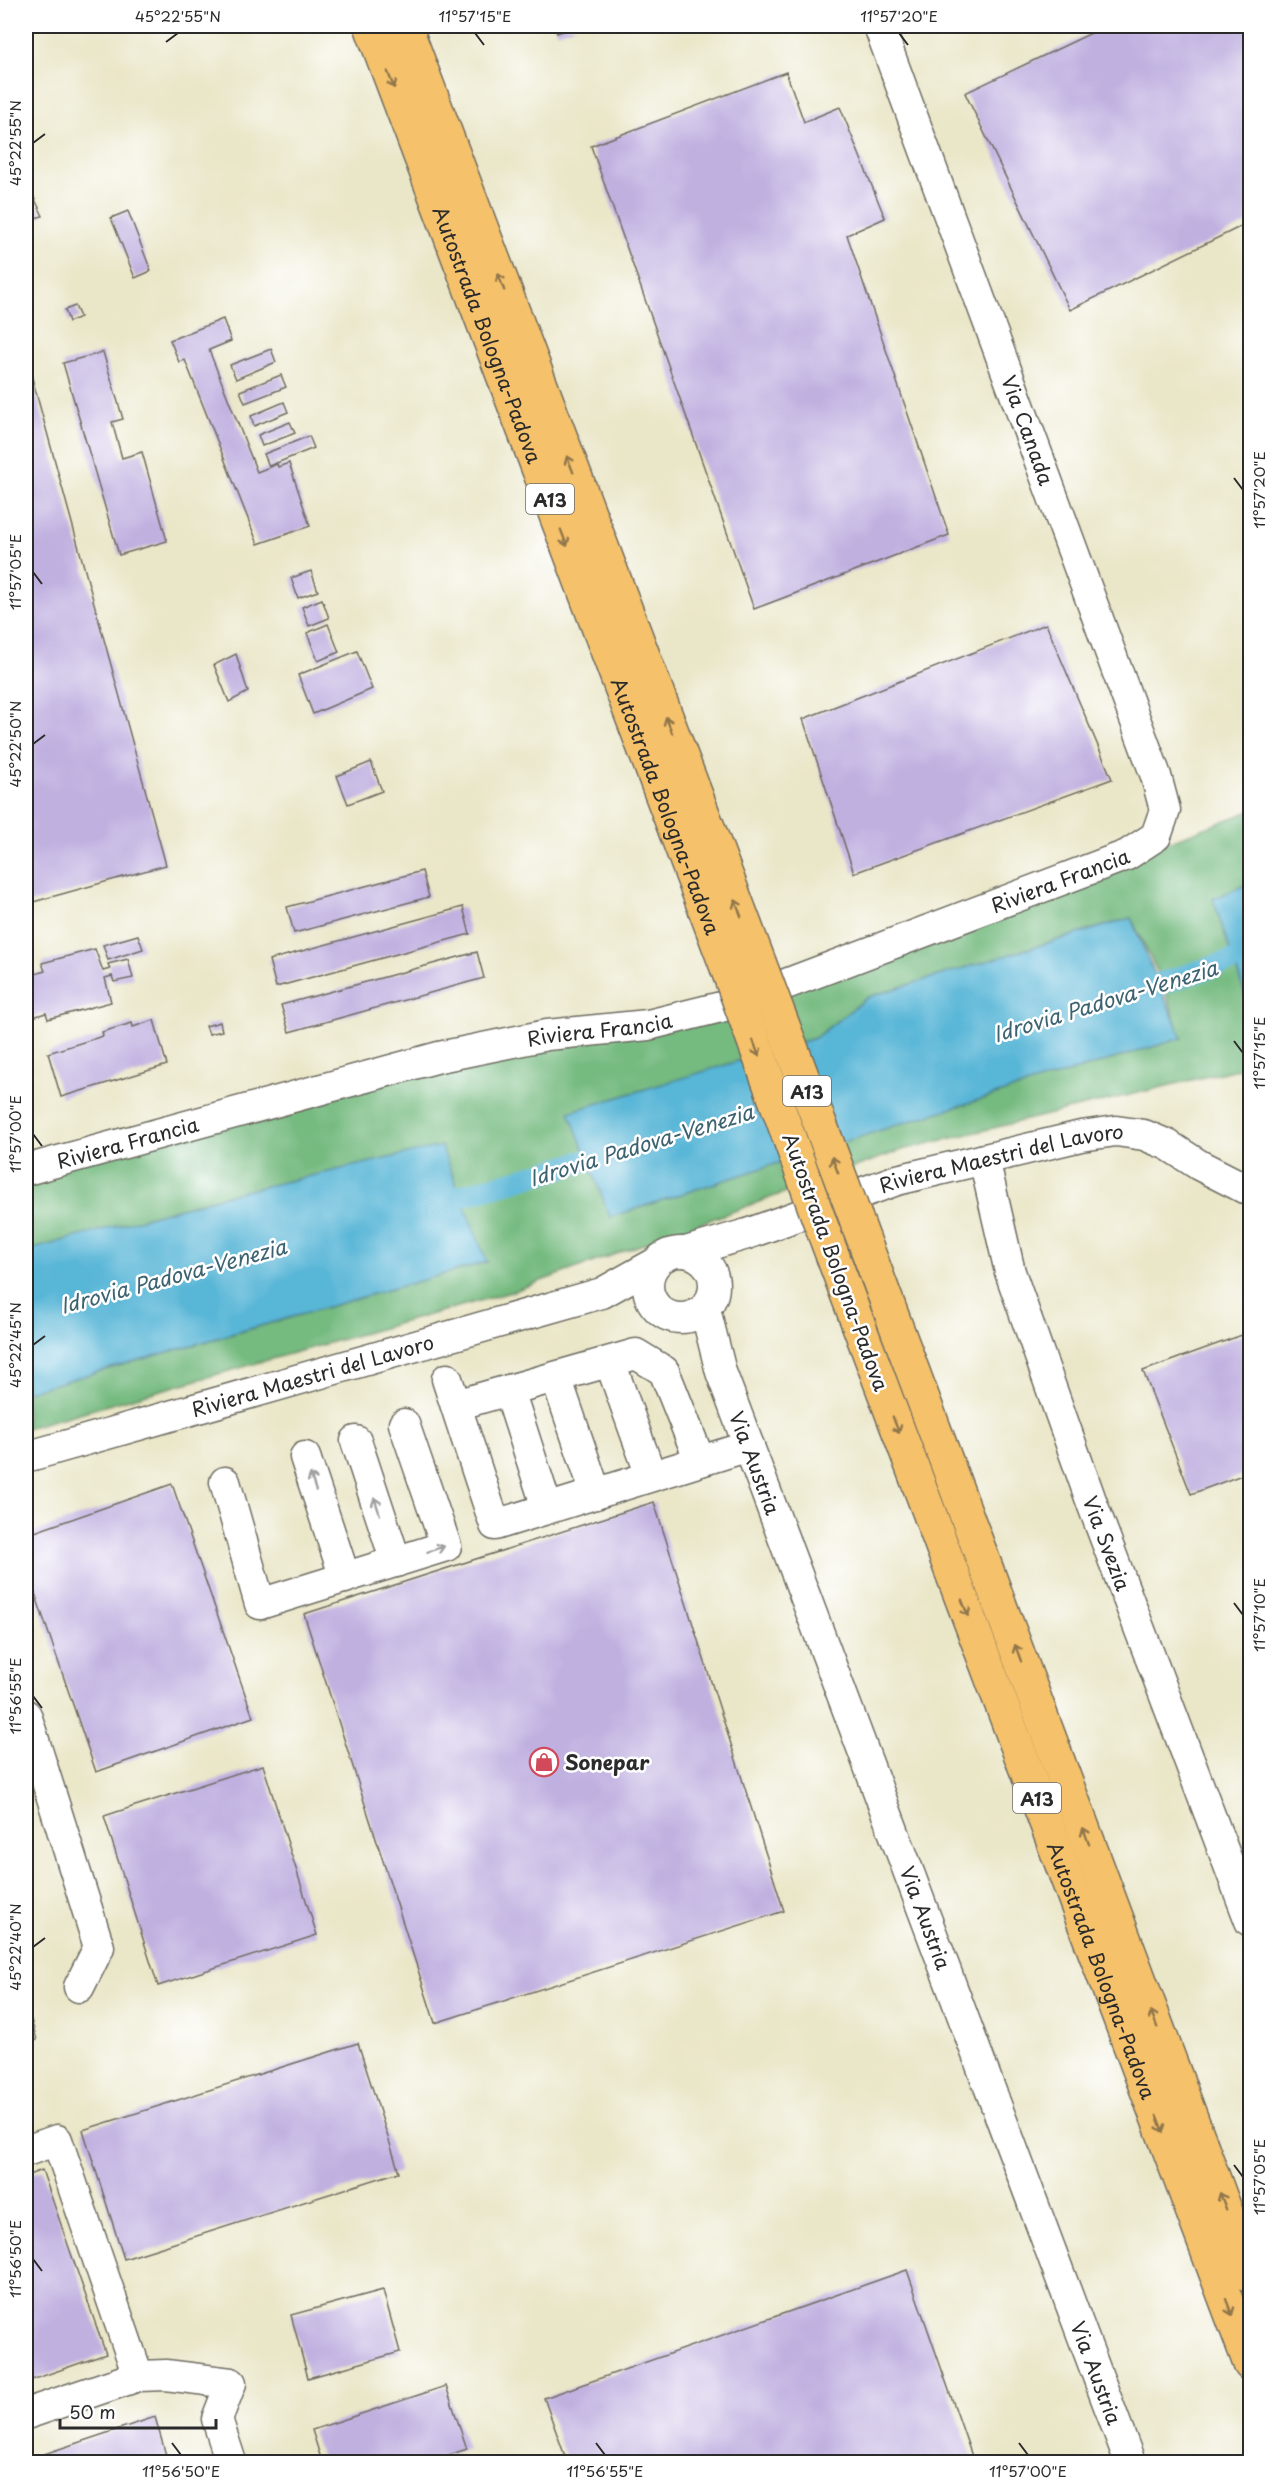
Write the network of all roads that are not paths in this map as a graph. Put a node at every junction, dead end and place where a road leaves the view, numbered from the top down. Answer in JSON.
{"nodes":[{"id":1,"x":371,"y":26,"type":"edge"},
{"id":2,"x":405,"y":26,"type":"edge"},
{"id":3,"x":879,"y":26,"type":"edge"},
{"id":4,"x":1156,"y":836,"type":"joint"},
{"id":5,"x":744,"y":968,"type":"junction"},
{"id":6,"x":984,"y":1158,"type":"junction"},
{"id":7,"x":26,"y":1170,"type":"edge"},
{"id":8,"x":1251,"y":1191,"type":"edge"},
{"id":9,"x":747,"y":1234,"type":"junction"},
{"id":10,"x":686,"y":1252,"type":"junction"},
{"id":11,"x":654,"y":1264,"type":"junction"},
{"id":12,"x":713,"y":1275,"type":"junction"},
{"id":13,"x":602,"y":1293,"type":"junction"},
{"id":14,"x":651,"y":1302,"type":"junction"},
{"id":15,"x":691,"y":1314,"type":"junction"},
{"id":16,"x":610,"y":1362,"type":"junction"},
{"id":17,"x":556,"y":1377,"type":"junction"},
{"id":18,"x":509,"y":1390,"type":"junction"},
{"id":19,"x":404,"y":1424,"type":"dead end"},
{"id":20,"x":356,"y":1441,"type":"dead end"},
{"id":21,"x":749,"y":1446,"type":"junction"},
{"id":22,"x":26,"y":1457,"type":"edge"},
{"id":23,"x":305,"y":1457,"type":"dead end"},
{"id":24,"x":700,"y":1461,"type":"junction"},
{"id":25,"x":651,"y":1476,"type":"junction"},
{"id":26,"x":225,"y":1482,"type":"dead end"},
{"id":27,"x":596,"y":1494,"type":"junction"},
{"id":28,"x":547,"y":1508,"type":"junction"},
{"id":29,"x":396,"y":1562,"type":"junction"},
{"id":30,"x":345,"y":1578,"type":"junction"},
{"id":31,"x":26,"y":1715,"type":"edge"},
{"id":32,"x":1251,"y":1921,"type":"edge"},
{"id":33,"x":80,"y":1987,"type":"dead end"},
{"id":34,"x":26,"y":2151,"type":"edge"},
{"id":35,"x":1251,"y":2276,"type":"edge"},
{"id":36,"x":1251,"y":2364,"type":"edge"},
{"id":37,"x":138,"y":2376,"type":"junction"},
{"id":38,"x":26,"y":2414,"type":"edge"},
{"id":39,"x":231,"y":2463,"type":"edge"},
{"id":40,"x":1130,"y":2463,"type":"edge"}],
"edges":[{"from":1,"to":5,"type":"highway","name":"Autostrada Bologna-Padova","number":"A13","one_way":true},
{"from":5,"to":2,"type":"highway","name":"Autostrada Bologna-Padova","number":"A13","one_way":true},
{"from":3,"to":4,"type":"street","name":"Via Canada"},
{"from":4,"to":7,"type":"street","name":"Riviera Francia"},
{"from":35,"to":5,"type":"highway","name":"Autostrada Bologna-Padova","number":"A13","one_way":true,"bridge":true},
{"from":5,"to":36,"type":"highway","name":"Autostrada Bologna-Padova","number":"A13","one_way":true,"bridge":true},
{"from":6,"to":8,"type":"street","name":"Riviera Maestri del Lavoro"},
{"from":6,"to":9,"type":"street","name":"Riviera Maestri del Lavoro"},
{"from":6,"to":32,"type":"street","name":"Via Svezia"},
{"from":9,"to":10,"type":"street","name":"Riviera Maestri del Lavoro"},
{"from":9,"to":12,"type":"street","name":"Riviera Maestri del Lavoro"},
{"from":10,"to":11,"type":"street","name":"Riviera Maestri del Lavoro"},
{"from":10,"to":12,"type":"street"},
{"from":11,"to":13,"type":"street","name":"Riviera Maestri del Lavoro"},
{"from":11,"to":14,"type":"street"},
{"from":12,"to":15,"type":"street","name":"Riviera Maestri del Lavoro"},
{"from":13,"to":14,"type":"street","name":"Riviera Maestri del Lavoro"},
{"from":13,"to":22,"type":"street","name":"Riviera Maestri del Lavoro"},
{"from":14,"to":15,"type":"street","name":"Riviera Maestri del Lavoro"},
{"from":15,"to":21,"type":"street","name":"Via Austria"},
{"from":16,"to":17,"type":"street"},
{"from":16,"to":24,"type":"street"},
{"from":16,"to":25,"type":"street"},
{"from":17,"to":18,"type":"street"},
{"from":17,"to":27,"type":"street"},
{"from":18,"to":28,"type":"street"},
{"from":18,"to":28,"type":"street"},
{"from":29,"to":19,"type":"street","one_way":true},
{"from":29,"to":20,"type":"street","one_way":true},
{"from":21,"to":24,"type":"street"},
{"from":21,"to":40,"type":"street","name":"Via Austria"},
{"from":30,"to":23,"type":"street","one_way":true},
{"from":24,"to":25,"type":"street"},
{"from":25,"to":27,"type":"street"},
{"from":26,"to":30,"type":"street"},
{"from":27,"to":28,"type":"street"},
{"from":29,"to":30,"type":"street"},
{"from":31,"to":33,"type":"street"},
{"from":34,"to":37,"type":"street"},
{"from":37,"to":38,"type":"street"},
{"from":37,"to":39,"type":"street"}]}
